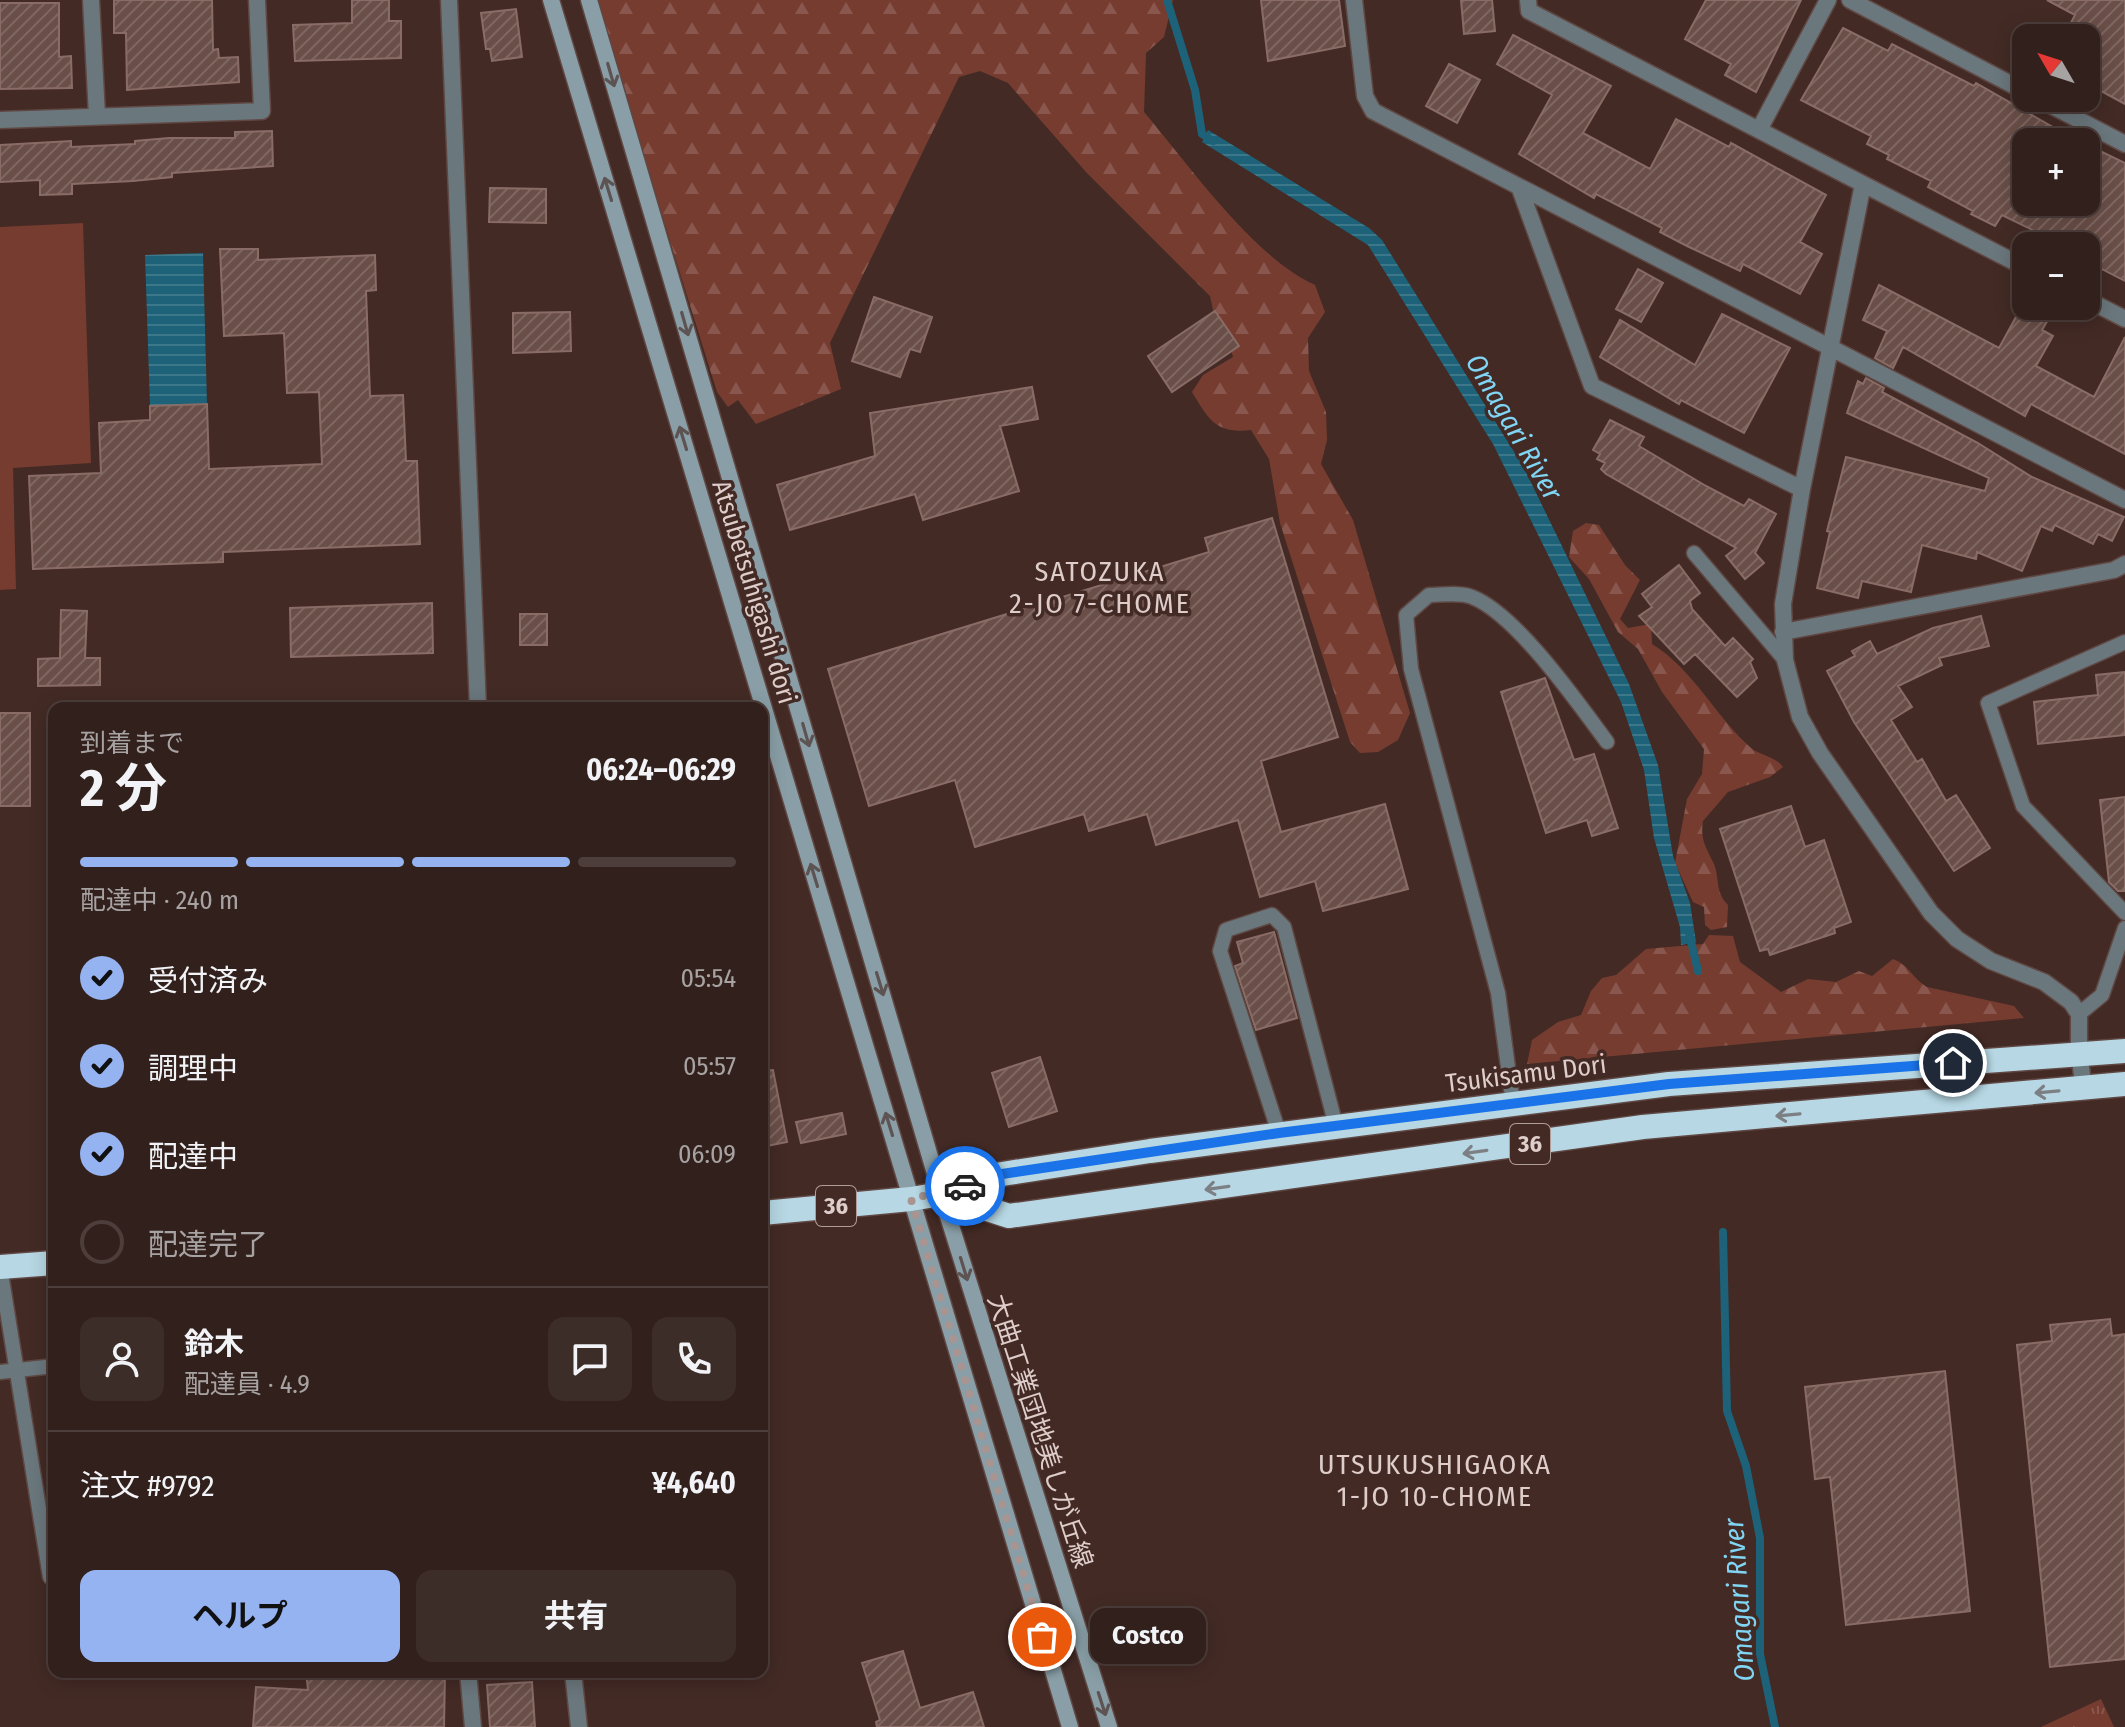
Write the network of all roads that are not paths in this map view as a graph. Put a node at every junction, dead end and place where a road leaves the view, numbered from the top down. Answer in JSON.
{"nodes":[{"id":1,"x":91,"y":0,"type":"edge"},
{"id":2,"x":257,"y":0,"type":"edge"},
{"id":3,"x":449,"y":0,"type":"edge"},
{"id":4,"x":551,"y":0,"type":"edge"},
{"id":5,"x":589,"y":0,"type":"edge"},
{"id":6,"x":1354,"y":0,"type":"edge"},
{"id":7,"x":1528,"y":0,"type":"edge"},
{"id":8,"x":1828,"y":0,"type":"edge"},
{"id":9,"x":1850,"y":0,"type":"edge"},
{"id":10,"x":2012,"y":85,"type":"edge"},
{"id":11,"x":2064,"y":112,"type":"edge"},
{"id":12,"x":97,"y":116,"type":"junction"},
{"id":13,"x":0,"y":120,"type":"edge"},
{"id":14,"x":1759,"y":130,"type":"junction"},
{"id":15,"x":2125,"y":144,"type":"edge"},
{"id":16,"x":1863,"y":184,"type":"junction"},
{"id":17,"x":1520,"y":189,"type":"junction"},
{"id":18,"x":2012,"y":261,"type":"edge"},
{"id":19,"x":2100,"y":306,"type":"edge"},
{"id":20,"x":2125,"y":319,"type":"edge"},
{"id":21,"x":1828,"y":349,"type":"junction"},
{"id":22,"x":1802,"y":489,"type":"junction"},
{"id":23,"x":2125,"y":500,"type":"edge"},
{"id":24,"x":1694,"y":553,"type":"dead end"},
{"id":25,"x":2125,"y":564,"type":"edge"},
{"id":26,"x":1783,"y":632,"type":"junction"},
{"id":27,"x":2125,"y":642,"type":"edge"},
{"id":28,"x":1785,"y":660,"type":"junction"},
{"id":29,"x":478,"y":702,"type":"edge"},
{"id":30,"x":762,"y":702,"type":"edge"},
{"id":31,"x":768,"y":723,"type":"edge"},
{"id":32,"x":1607,"y":742,"type":"dead end"},
{"id":33,"x":2125,"y":913,"type":"edge"},
{"id":34,"x":2125,"y":928,"type":"edge"},
{"id":35,"x":2079,"y":1014,"type":"junction"},
{"id":36,"x":2125,"y":1051,"type":"edge"},
{"id":37,"x":2079,"y":1053,"type":"junction"},
{"id":38,"x":2125,"y":1084,"type":"edge"},
{"id":39,"x":2084,"y":1089,"type":"junction"},
{"id":40,"x":1513,"y":1104,"type":"junction"},
{"id":41,"x":1336,"y":1126,"type":"junction"},
{"id":42,"x":1279,"y":1133,"type":"junction"},
{"id":43,"x":941,"y":1194,"type":"junction"},
{"id":44,"x":911,"y":1199,"type":"junction"},
{"id":45,"x":768,"y":1212,"type":"edge"},
{"id":46,"x":48,"y":1263,"type":"edge"},
{"id":47,"x":0,"y":1267,"type":"edge"},
{"id":48,"x":48,"y":1367,"type":"edge"},
{"id":49,"x":17,"y":1370,"type":"junction"},
{"id":50,"x":0,"y":1372,"type":"edge"},
{"id":51,"x":48,"y":1564,"type":"edge"},
{"id":52,"x":469,"y":1678,"type":"edge"},
{"id":53,"x":574,"y":1678,"type":"edge"},
{"id":54,"x":473,"y":1727,"type":"edge"},
{"id":55,"x":579,"y":1727,"type":"edge"},
{"id":56,"x":1070,"y":1727,"type":"edge"},
{"id":57,"x":1109,"y":1727,"type":"edge"}],
"edges":[{"from":1,"to":12,"type":"street"},
{"from":2,"to":12,"type":"street"},
{"from":3,"to":29,"type":"street"},
{"from":30,"to":4,"type":"street","name":"Atsubetsuhigashi dori","one_way":true},
{"from":5,"to":43,"type":"street","name":"Atsubetsuhigashi dori","one_way":true},
{"from":6,"to":17,"type":"street"},
{"from":7,"to":14,"type":"street"},
{"from":8,"to":14,"type":"street"},
{"from":9,"to":10,"type":"street"},
{"from":11,"to":15,"type":"street"},
{"from":12,"to":13,"type":"street"},
{"from":14,"to":16,"type":"street"},
{"from":16,"to":18,"type":"street"},
{"from":16,"to":21,"type":"street"},
{"from":17,"to":21,"type":"street"},
{"from":17,"to":22,"type":"street"},
{"from":19,"to":20,"type":"street"},
{"from":21,"to":22,"type":"street"},
{"from":21,"to":23,"type":"street"},
{"from":22,"to":26,"type":"street"},
{"from":24,"to":28,"type":"lane"},
{"from":25,"to":26,"type":"street"},
{"from":26,"to":28,"type":"street"},
{"from":27,"to":33,"type":"lane"},
{"from":28,"to":35,"type":"street"},
{"from":44,"to":31,"type":"street","name":"Atsubetsuhigashi dori","one_way":true},
{"from":32,"to":40,"type":"lane"},
{"from":34,"to":35,"type":"lane"},
{"from":35,"to":37,"type":"street"},
{"from":36,"to":37,"type":"highway","name":"Tsukisamu Dori","number":"36"},
{"from":37,"to":39,"type":"street"},
{"from":37,"to":40,"type":"highway","name":"Tsukisamu Dori","number":"36"},
{"from":38,"to":39,"type":"highway","name":"Tsukisamu Dori","number":"36"},
{"from":39,"to":43,"type":"highway","name":"Tsukisamu Dori","number":"36","one_way":true},
{"from":40,"to":41,"type":"highway","name":"Tsukisamu Dori","number":"36"},
{"from":41,"to":42,"type":"highway","name":"Tsukisamu Dori","number":"36"},
{"from":41,"to":42,"type":"lane"},
{"from":42,"to":43,"type":"highway","name":"Tsukisamu Dori","number":"36"},
{"from":43,"to":44,"type":"highway","name":"Tsukisamu Dori","number":"36"},
{"from":43,"to":57,"type":"street","name":"大曲工業団地美しが丘線","one_way":true},
{"from":44,"to":45,"type":"highway","name":"Tsukisamu Dori","number":"36"},
{"from":44,"to":56,"type":"street"},
{"from":46,"to":47,"type":"highway"},
{"from":47,"to":49,"type":"lane"},
{"from":48,"to":49,"type":"lane"},
{"from":49,"to":50,"type":"lane"},
{"from":49,"to":51,"type":"lane"},
{"from":52,"to":54,"type":"street"},
{"from":53,"to":55,"type":"street"}]}
